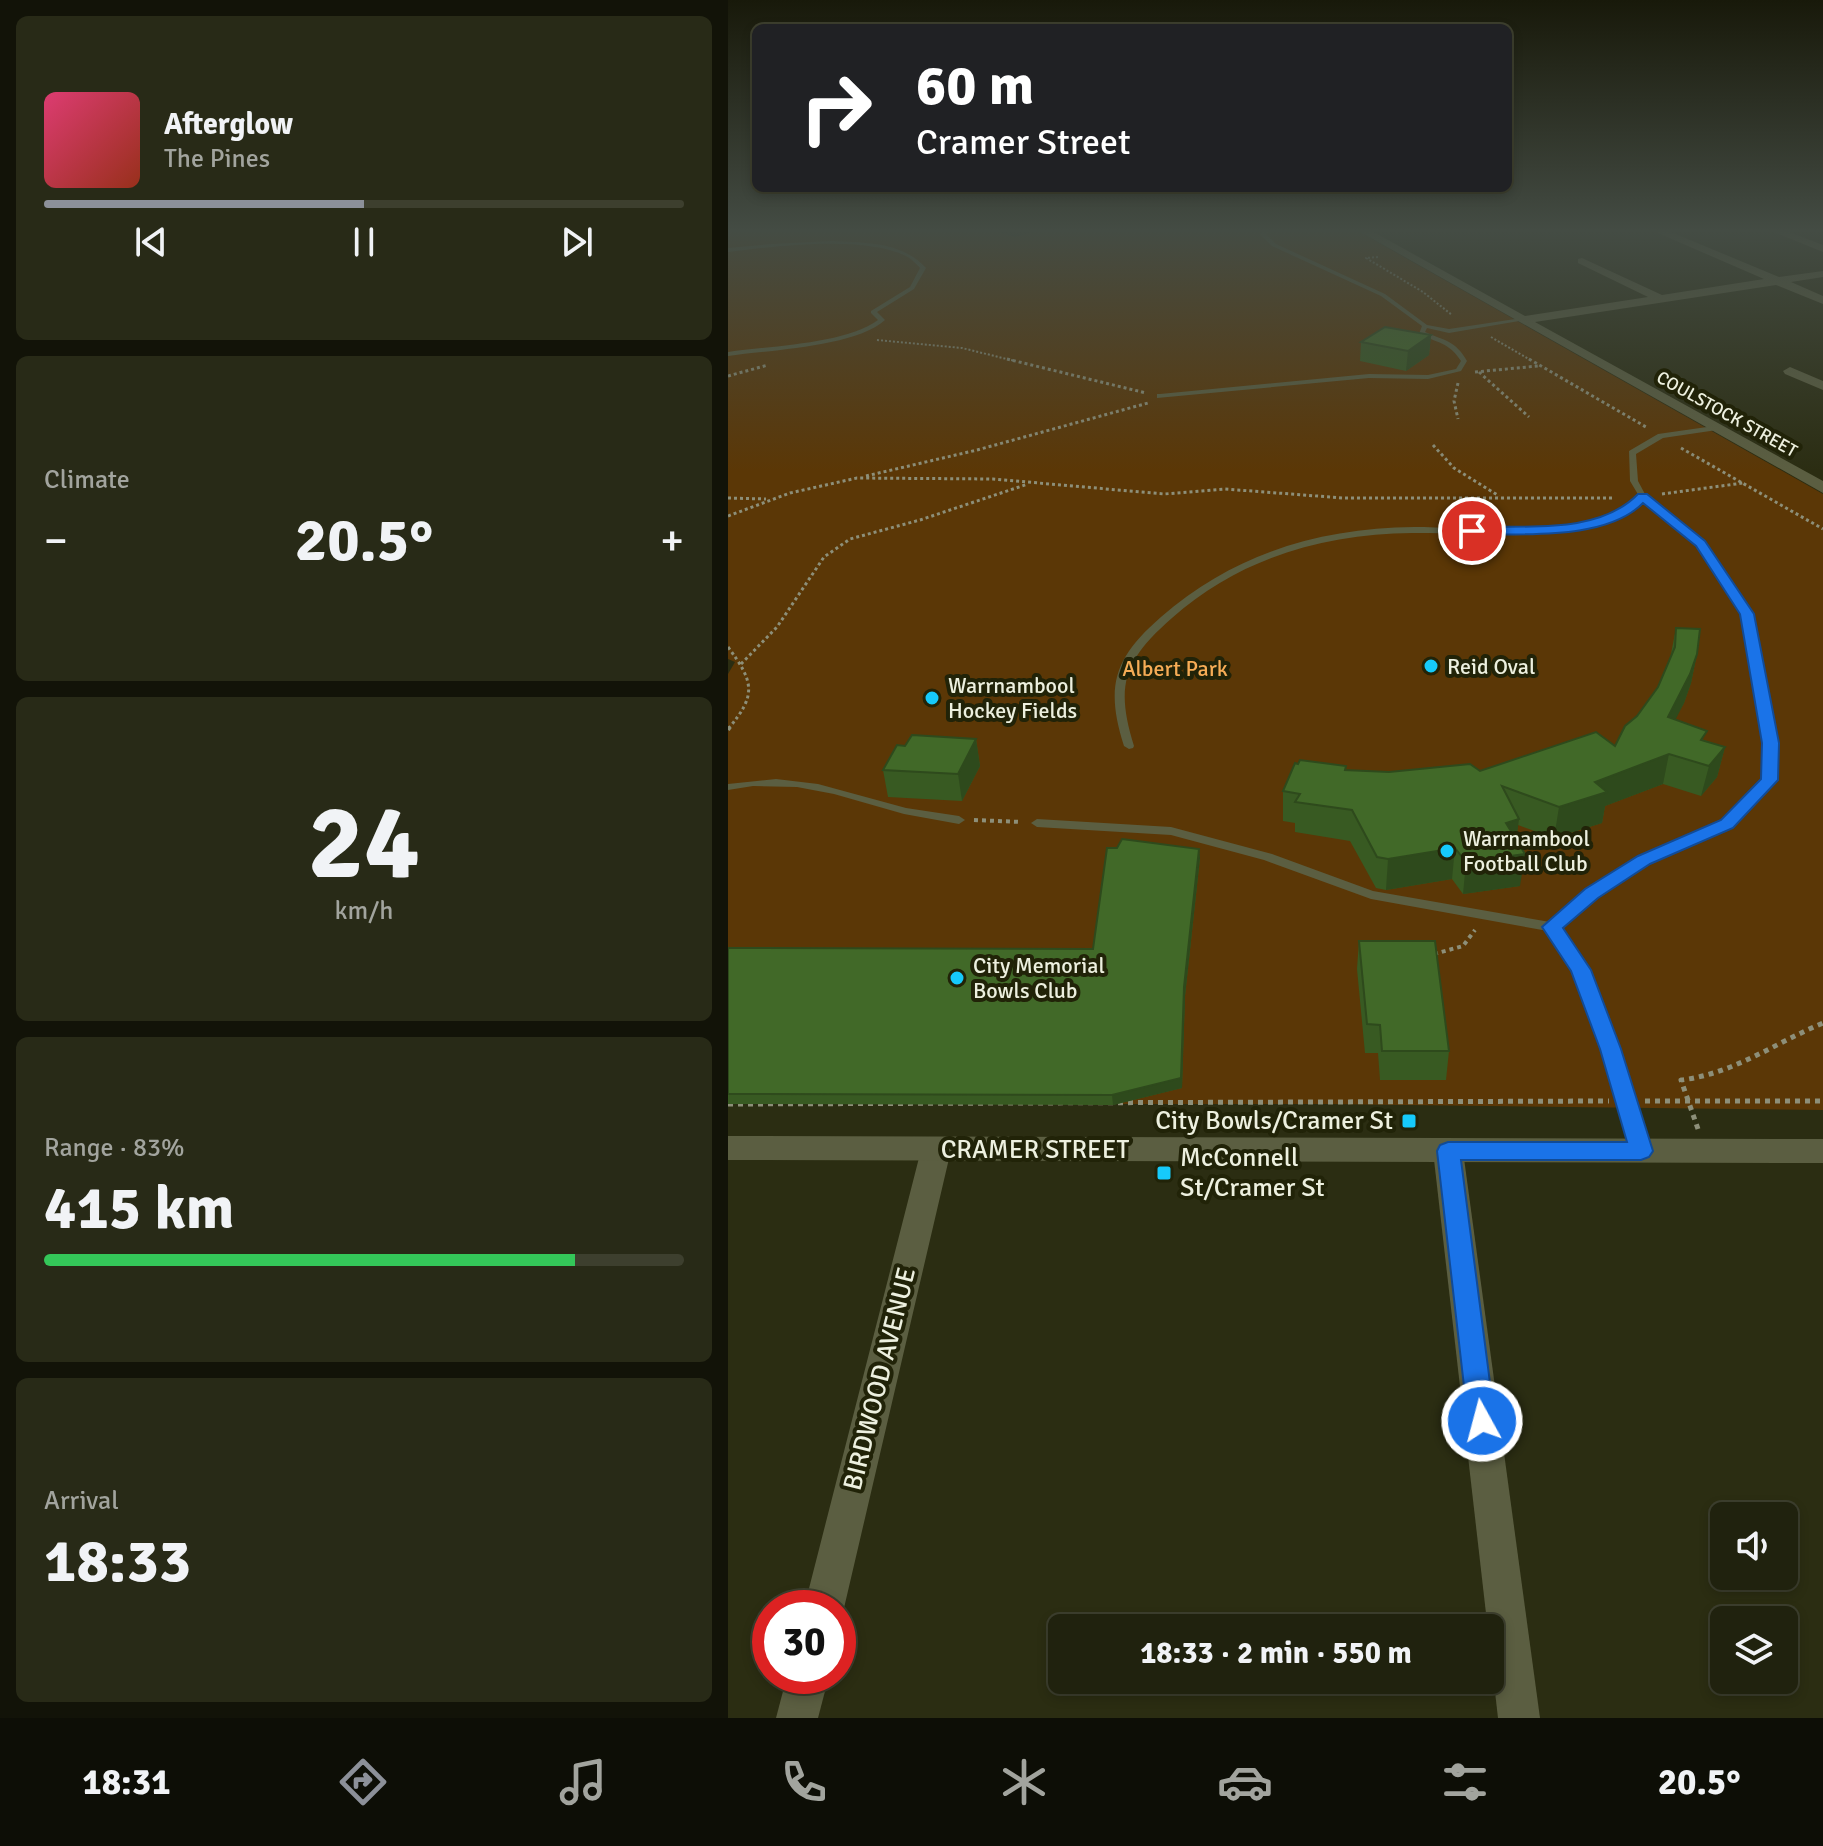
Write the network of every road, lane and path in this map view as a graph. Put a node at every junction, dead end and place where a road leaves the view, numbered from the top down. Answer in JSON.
{"nodes":[{"id":1,"x":876,"y":310,"type":"edge"},
{"id":2,"x":1404,"y":310,"type":"edge"},
{"id":3,"x":1447,"y":310,"type":"edge"},
{"id":4,"x":1504,"y":310,"type":"edge"},
{"id":5,"x":1583,"y":310,"type":"edge"},
{"id":6,"x":1522,"y":320,"type":"junction"},
{"id":7,"x":1475,"y":328,"type":"junction"},
{"id":8,"x":1448,"y":335,"type":"junction"},
{"id":9,"x":868,"y":340,"type":"dead end"},
{"id":10,"x":728,"y":354,"type":"edge"},
{"id":11,"x":1464,"y":361,"type":"junction"},
{"id":12,"x":770,"y":365,"type":"dead end"},
{"id":13,"x":1540,"y":366,"type":"junction"},
{"id":14,"x":1790,"y":371,"type":"dead end"},
{"id":15,"x":1478,"y":372,"type":"junction"},
{"id":16,"x":1462,"y":373,"type":"junction"},
{"id":17,"x":1449,"y":374,"type":"junction"},
{"id":18,"x":728,"y":376,"type":"edge"},
{"id":19,"x":1823,"y":386,"type":"edge"},
{"id":20,"x":1160,"y":396,"type":"junction"},
{"id":21,"x":1529,"y":417,"type":"dead end"},
{"id":22,"x":1458,"y":419,"type":"dead end"},
{"id":23,"x":1714,"y":428,"type":"junction"},
{"id":24,"x":1661,"y":436,"type":"junction"},
{"id":25,"x":1433,"y":445,"type":"dead end"},
{"id":26,"x":857,"y":478,"type":"junction"},
{"id":27,"x":1034,"y":483,"type":"junction"},
{"id":28,"x":1743,"y":483,"type":"junction"},
{"id":29,"x":1823,"y":488,"type":"edge"},
{"id":30,"x":1502,"y":497,"type":"junction"},
{"id":31,"x":1643,"y":497,"type":"junction"},
{"id":32,"x":728,"y":498,"type":"edge"},
{"id":33,"x":770,"y":500,"type":"junction"},
{"id":34,"x":728,"y":516,"type":"edge"},
{"id":35,"x":1823,"y":529,"type":"edge"},
{"id":36,"x":728,"y":647,"type":"edge"},
{"id":37,"x":741,"y":664,"type":"junction"},
{"id":38,"x":728,"y":730,"type":"edge"},
{"id":39,"x":1129,"y":746,"type":"dead end"},
{"id":40,"x":728,"y":787,"type":"edge"},
{"id":41,"x":959,"y":820,"type":"joint"},
{"id":42,"x":1037,"y":823,"type":"joint"},
{"id":43,"x":1474,"y":911,"type":"junction"},
{"id":44,"x":1552,"y":927,"type":"junction"},
{"id":45,"x":1428,"y":954,"type":"edge"},
{"id":46,"x":1823,"y":1023,"type":"edge"},
{"id":47,"x":1688,"y":1100,"type":"junction"},
{"id":48,"x":1625,"y":1101,"type":"junction"},
{"id":49,"x":1823,"y":1101,"type":"edge"},
{"id":50,"x":728,"y":1104,"type":"edge"},
{"id":51,"x":728,"y":1148,"type":"edge"},
{"id":52,"x":936,"y":1150,"type":"junction"},
{"id":53,"x":1448,"y":1151,"type":"junction"},
{"id":54,"x":1641,"y":1151,"type":"junction"},
{"id":55,"x":1706,"y":1151,"type":"junction"},
{"id":56,"x":1819,"y":1155,"type":"edge"},
{"id":57,"x":828,"y":1590,"type":"edge"},
{"id":58,"x":803,"y":1694,"type":"edge"},
{"id":59,"x":797,"y":1718,"type":"edge"},
{"id":60,"x":1519,"y":1718,"type":"edge"}],
"edges":[{"from":1,"to":10,"type":"lane"},
{"from":2,"to":8,"type":"lane"},
{"from":3,"to":7,"type":"path"},
{"from":4,"to":6,"type":"street","name":"COULSTOCK STREET"},
{"from":5,"to":6,"type":"street"},
{"from":6,"to":7,"type":"lane"},
{"from":6,"to":23,"type":"street","name":"COULSTOCK STREET"},
{"from":7,"to":8,"type":"lane"},
{"from":7,"to":13,"type":"path"},
{"from":8,"to":11,"type":"lane"},
{"from":9,"to":20,"type":"path"},
{"from":11,"to":15,"type":"path"},
{"from":11,"to":17,"type":"lane"},
{"from":12,"to":18,"type":"path"},
{"from":13,"to":15,"type":"path"},
{"from":13,"to":24,"type":"path"},
{"from":14,"to":19,"type":"street"},
{"from":15,"to":16,"type":"path"},
{"from":15,"to":21,"type":"path"},
{"from":16,"to":17,"type":"path"},
{"from":16,"to":22,"type":"path"},
{"from":17,"to":20,"type":"lane"},
{"from":20,"to":26,"type":"path"},
{"from":23,"to":24,"type":"lane"},
{"from":23,"to":29,"type":"street","name":"COULSTOCK STREET"},
{"from":24,"to":28,"type":"path"},
{"from":24,"to":31,"type":"lane"},
{"from":25,"to":30,"type":"path"},
{"from":26,"to":27,"type":"path"},
{"from":26,"to":33,"type":"path"},
{"from":27,"to":30,"type":"path"},
{"from":27,"to":37,"type":"path"},
{"from":28,"to":31,"type":"path"},
{"from":28,"to":35,"type":"path"},
{"from":30,"to":31,"type":"path"},
{"from":31,"to":39,"type":"lane"},
{"from":31,"to":44,"type":"lane"},
{"from":32,"to":33,"type":"path"},
{"from":33,"to":34,"type":"path"},
{"from":36,"to":37,"type":"path"},
{"from":37,"to":38,"type":"path"},
{"from":40,"to":41,"type":"lane"},
{"from":41,"to":42,"type":"path"},
{"from":42,"to":43,"type":"lane"},
{"from":43,"to":44,"type":"lane"},
{"from":43,"to":45,"type":"path"},
{"from":44,"to":48,"type":"lane"},
{"from":46,"to":47,"type":"path"},
{"from":47,"to":48,"type":"path"},
{"from":47,"to":49,"type":"path"},
{"from":47,"to":55,"type":"path"},
{"from":48,"to":50,"type":"path"},
{"from":48,"to":54,"type":"lane"},
{"from":51,"to":52,"type":"street","name":"CRAMER STREET"},
{"from":52,"to":53,"type":"street","name":"CRAMER STREET"},
{"from":52,"to":57,"type":"street","name":"BIRDWOOD AVENUE"},
{"from":53,"to":54,"type":"street","name":"CRAMER STREET"},
{"from":53,"to":60,"type":"street"},
{"from":54,"to":55,"type":"street","name":"CRAMER STREET"},
{"from":55,"to":56,"type":"street","name":"CRAMER STREET"},
{"from":58,"to":59,"type":"street"}]}
